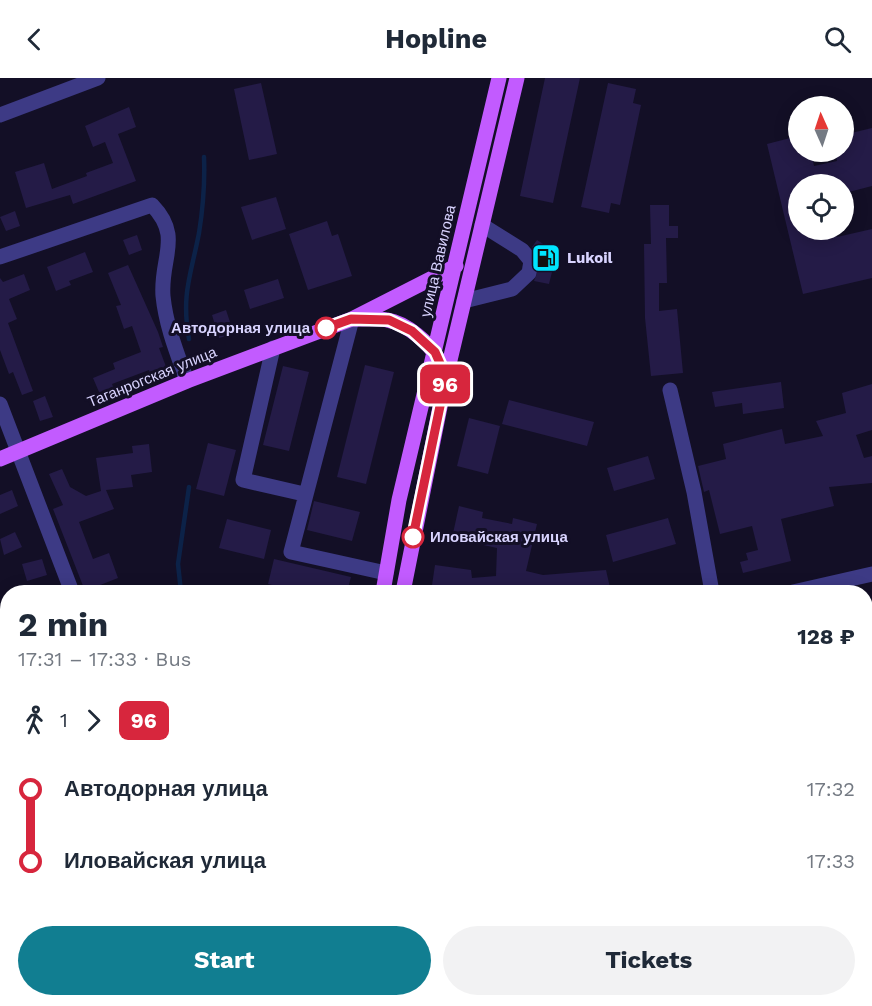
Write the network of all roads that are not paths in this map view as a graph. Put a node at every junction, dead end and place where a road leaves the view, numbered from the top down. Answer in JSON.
{"nodes":[{"id":1,"x":98,"y":78,"type":"edge"},
{"id":2,"x":499,"y":78,"type":"edge"},
{"id":3,"x":516,"y":78,"type":"edge"},
{"id":4,"x":0,"y":115,"type":"edge"},
{"id":5,"x":482,"y":225,"type":"junction"},
{"id":6,"x":0,"y":257,"type":"edge"},
{"id":7,"x":456,"y":266,"type":"junction"},
{"id":8,"x":464,"y":301,"type":"junction"},
{"id":9,"x":351,"y":319,"type":"junction"},
{"id":10,"x":273,"y":348,"type":"junction"},
{"id":11,"x":435,"y":352,"type":"junction"},
{"id":12,"x":446,"y":377,"type":"junction"},
{"id":13,"x":187,"y":381,"type":"junction"},
{"id":14,"x":670,"y":390,"type":"dead end"},
{"id":15,"x":0,"y":404,"type":"edge"},
{"id":16,"x":16,"y":452,"type":"junction"},
{"id":17,"x":0,"y":459,"type":"edge"},
{"id":18,"x":304,"y":494,"type":"junction"},
{"id":19,"x":386,"y":573,"type":"junction"},
{"id":20,"x":872,"y":574,"type":"edge"},
{"id":21,"x":69,"y":585,"type":"edge"},
{"id":22,"x":384,"y":585,"type":"edge"},
{"id":23,"x":404,"y":585,"type":"edge"},
{"id":24,"x":711,"y":585,"type":"edge"},
{"id":25,"x":824,"y":585,"type":"edge"}],
"edges":[{"from":1,"to":4,"type":"street"},
{"from":2,"to":7,"type":"main road","name":"улица Вавилова"},
{"from":3,"to":5,"type":"main road"},
{"from":5,"to":8,"type":"main road"},
{"from":5,"to":8,"type":"street"},
{"from":6,"to":13,"type":"street"},
{"from":7,"to":9,"type":"main road","name":"Таганрогская улица"},
{"from":7,"to":11,"type":"main road","name":"улица Вавилова"},
{"from":8,"to":12,"type":"main road"},
{"from":9,"to":10,"type":"main road","name":"Таганрогская улица"},
{"from":9,"to":11,"type":"main road","name":"Таганрогская улица"},
{"from":9,"to":18,"type":"street"},
{"from":10,"to":13,"type":"main road","name":"Таганрогская улица"},
{"from":10,"to":18,"type":"street"},
{"from":11,"to":12,"type":"main road","name":"Таганрогская улица"},
{"from":11,"to":19,"type":"main road","name":"улица Вавилова"},
{"from":12,"to":23,"type":"main road"},
{"from":13,"to":16,"type":"main road","name":"Таганрогская улица"},
{"from":14,"to":24,"type":"street"},
{"from":15,"to":16,"type":"street"},
{"from":16,"to":17,"type":"main road","name":"Таганрогская улица"},
{"from":16,"to":21,"type":"street"},
{"from":18,"to":19,"type":"street"},
{"from":19,"to":22,"type":"main road","name":"улица Вавилова"},
{"from":20,"to":25,"type":"street"}]}
